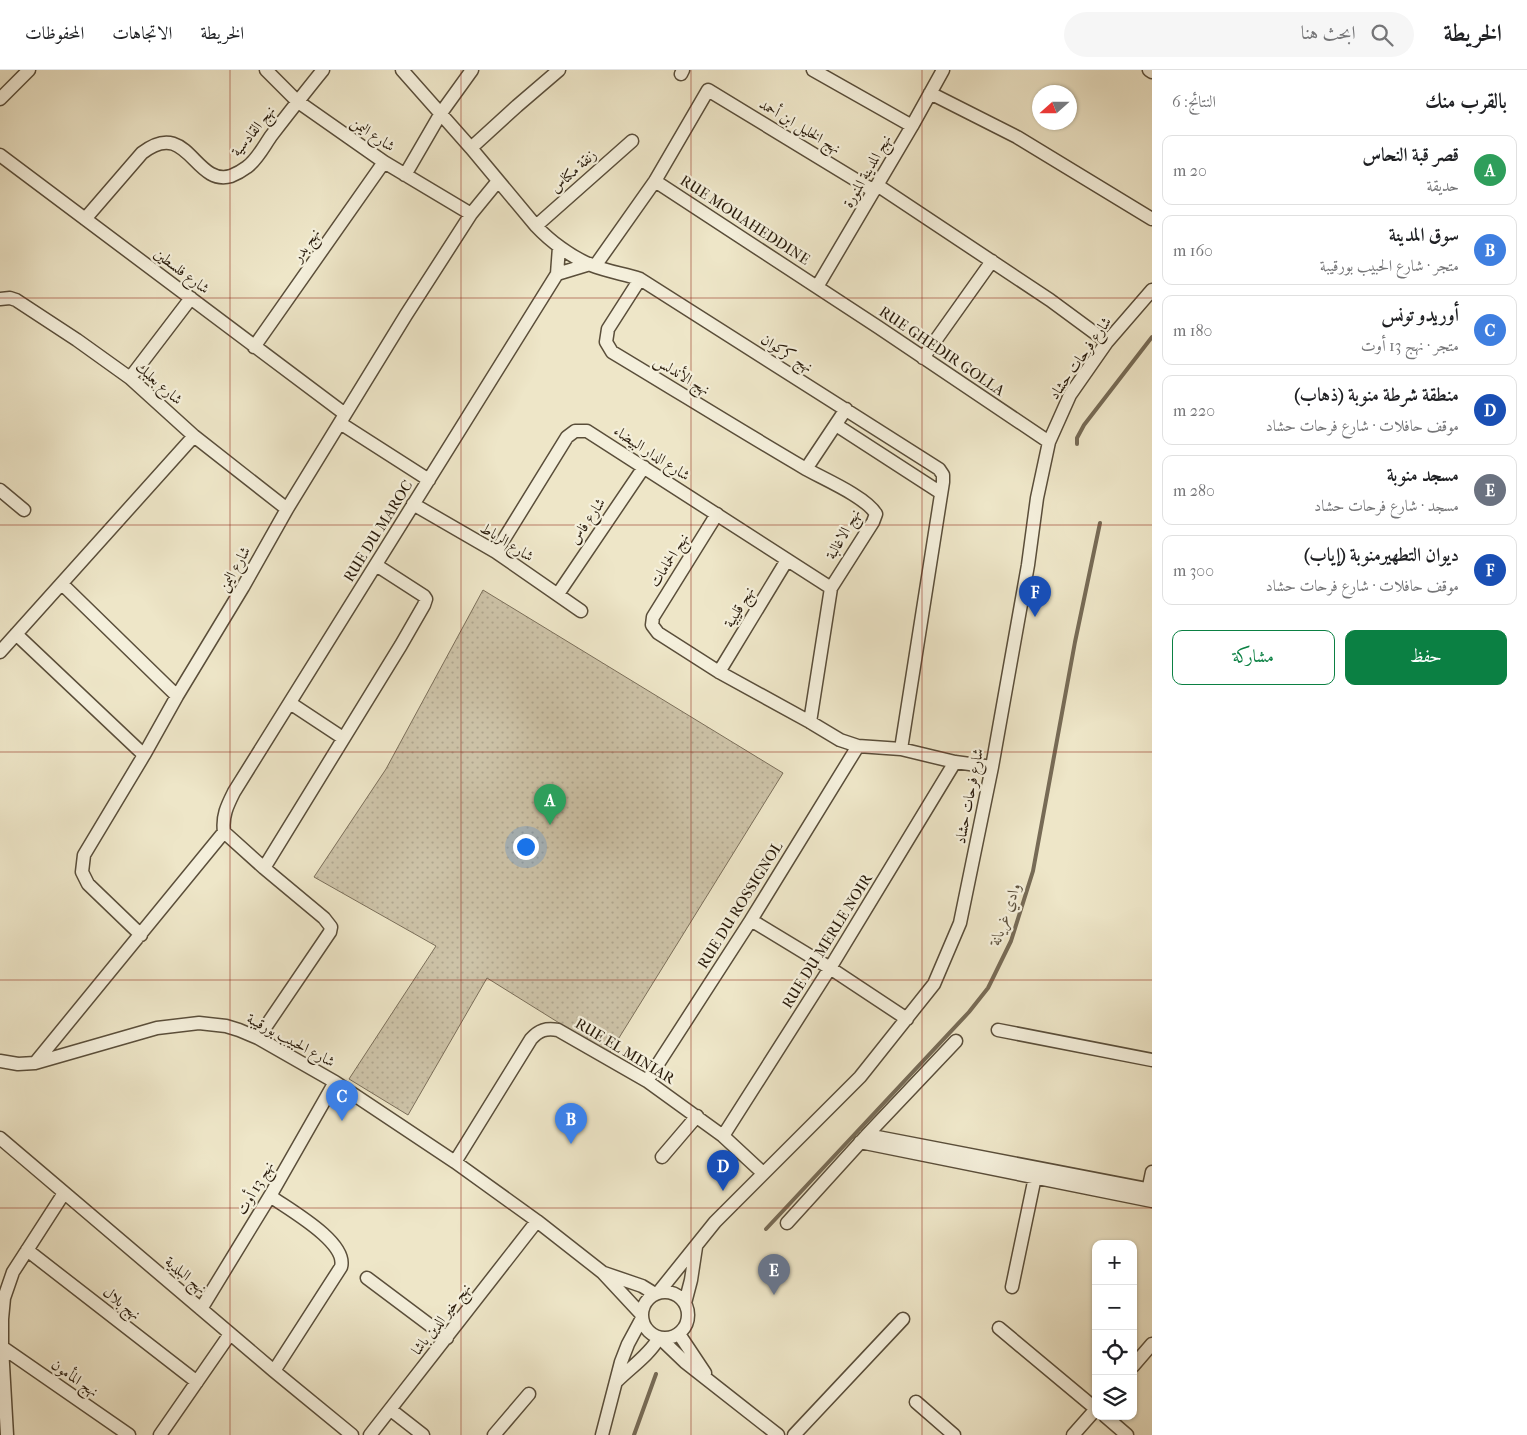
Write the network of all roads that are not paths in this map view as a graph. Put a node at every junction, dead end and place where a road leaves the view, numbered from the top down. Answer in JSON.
{"nodes":[{"id":1,"x":30,"y":70,"type":"edge"},
{"id":2,"x":266,"y":70,"type":"edge"},
{"id":3,"x":323,"y":70,"type":"edge"},
{"id":4,"x":402,"y":70,"type":"edge"},
{"id":5,"x":472,"y":70,"type":"edge"},
{"id":6,"x":559,"y":70,"type":"edge"},
{"id":7,"x":813,"y":70,"type":"edge"},
{"id":8,"x":943,"y":70,"type":"edge"},
{"id":9,"x":930,"y":93,"type":"junction"},
{"id":10,"x":0,"y":99,"type":"edge"},
{"id":11,"x":297,"y":101,"type":"junction"},
{"id":12,"x":440,"y":113,"type":"junction"},
{"id":13,"x":912,"y":126,"type":"junction"},
{"id":14,"x":632,"y":141,"type":"dead end"},
{"id":15,"x":471,"y":148,"type":"junction"},
{"id":16,"x":0,"y":155,"type":"edge"},
{"id":17,"x":384,"y":162,"type":"junction"},
{"id":18,"x":405,"y":175,"type":"junction"},
{"id":19,"x":498,"y":181,"type":"junction"},
{"id":20,"x":655,"y":181,"type":"junction"},
{"id":21,"x":876,"y":188,"type":"junction"},
{"id":22,"x":471,"y":214,"type":"junction"},
{"id":23,"x":85,"y":219,"type":"junction"},
{"id":24,"x":1152,"y":219,"type":"edge"},
{"id":25,"x":536,"y":226,"type":"junction"},
{"id":26,"x":559,"y":247,"type":"junction"},
{"id":27,"x":992,"y":261,"type":"junction"},
{"id":28,"x":593,"y":265,"type":"junction"},
{"id":29,"x":557,"y":274,"type":"junction"},
{"id":30,"x":640,"y":280,"type":"junction"},
{"id":31,"x":817,"y":287,"type":"junction"},
{"id":32,"x":1152,"y":290,"type":"edge"},
{"id":33,"x":191,"y":298,"type":"junction"},
{"id":34,"x":0,"y":299,"type":"edge"},
{"id":35,"x":1107,"y":342,"type":"junction"},
{"id":36,"x":254,"y":346,"type":"junction"},
{"id":37,"x":923,"y":358,"type":"junction"},
{"id":38,"x":130,"y":378,"type":"junction"},
{"id":39,"x":846,"y":409,"type":"junction"},
{"id":40,"x":343,"y":418,"type":"junction"},
{"id":41,"x":836,"y":425,"type":"junction"},
{"id":42,"x":194,"y":436,"type":"junction"},
{"id":43,"x":1049,"y":442,"type":"junction"},
{"id":44,"x":644,"y":467,"type":"junction"},
{"id":45,"x":806,"y":469,"type":"junction"},
{"id":46,"x":429,"y":480,"type":"junction"},
{"id":47,"x":0,"y":490,"type":"edge"},
{"id":48,"x":941,"y":493,"type":"junction"},
{"id":49,"x":413,"y":504,"type":"junction"},
{"id":50,"x":287,"y":508,"type":"junction"},
{"id":51,"x":24,"y":510,"type":"dead end"},
{"id":52,"x":717,"y":514,"type":"junction"},
{"id":53,"x":496,"y":552,"type":"junction"},
{"id":54,"x":787,"y":560,"type":"junction"},
{"id":55,"x":376,"y":565,"type":"junction"},
{"id":56,"x":62,"y":584,"type":"junction"},
{"id":57,"x":831,"y":588,"type":"junction"},
{"id":58,"x":558,"y":594,"type":"junction"},
{"id":59,"x":581,"y":611,"type":"dead end"},
{"id":60,"x":16,"y":634,"type":"junction"},
{"id":61,"x":0,"y":652,"type":"edge"},
{"id":62,"x":719,"y":672,"type":"junction"},
{"id":63,"x":177,"y":696,"type":"junction"},
{"id":64,"x":290,"y":703,"type":"junction"},
{"id":65,"x":810,"y":722,"type":"junction"},
{"id":66,"x":343,"y":738,"type":"junction"},
{"id":67,"x":858,"y":746,"type":"junction"},
{"id":68,"x":901,"y":749,"type":"junction"},
{"id":69,"x":144,"y":756,"type":"junction"},
{"id":70,"x":955,"y":762,"type":"junction"},
{"id":71,"x":992,"y":767,"type":"junction"},
{"id":72,"x":224,"y":832,"type":"junction"},
{"id":73,"x":264,"y":868,"type":"junction"},
{"id":74,"x":751,"y":920,"type":"junction"},
{"id":75,"x":141,"y":935,"type":"junction"},
{"id":76,"x":830,"y":968,"type":"junction"},
{"id":77,"x":907,"y":1019,"type":"junction"},
{"id":78,"x":998,"y":1030,"type":"dead end"},
{"id":79,"x":258,"y":1038,"type":"junction"},
{"id":80,"x":956,"y":1041,"type":"dead end"},
{"id":81,"x":1152,"y":1060,"type":"edge"},
{"id":82,"x":0,"y":1061,"type":"edge"},
{"id":83,"x":36,"y":1063,"type":"junction"},
{"id":84,"x":647,"y":1080,"type":"junction"},
{"id":85,"x":335,"y":1082,"type":"junction"},
{"id":86,"x":697,"y":1116,"type":"junction"},
{"id":87,"x":723,"y":1136,"type":"junction"},
{"id":88,"x":0,"y":1138,"type":"edge"},
{"id":89,"x":864,"y":1138,"type":"junction"},
{"id":90,"x":662,"y":1156,"type":"dead end"},
{"id":91,"x":455,"y":1162,"type":"junction"},
{"id":92,"x":1152,"y":1172,"type":"edge"},
{"id":93,"x":763,"y":1173,"type":"junction"},
{"id":94,"x":1035,"y":1177,"type":"junction"},
{"id":95,"x":64,"y":1193,"type":"junction"},
{"id":96,"x":1150,"y":1195,"type":"edge"},
{"id":97,"x":270,"y":1196,"type":"junction"},
{"id":98,"x":537,"y":1221,"type":"junction"},
{"id":99,"x":788,"y":1223,"type":"dead end"},
{"id":100,"x":696,"y":1246,"type":"junction"},
{"id":101,"x":27,"y":1250,"type":"junction"},
{"id":102,"x":602,"y":1272,"type":"junction"},
{"id":103,"x":368,"y":1278,"type":"dead end"},
{"id":104,"x":1012,"y":1288,"type":"dead end"},
{"id":105,"x":656,"y":1294,"type":"junction"},
{"id":106,"x":685,"y":1303,"type":"junction"},
{"id":107,"x":201,"y":1309,"type":"junction"},
{"id":108,"x":642,"y":1317,"type":"junction"},
{"id":109,"x":903,"y":1319,"type":"dead end"},
{"id":110,"x":999,"y":1328,"type":"dead end"},
{"id":111,"x":230,"y":1334,"type":"junction"},
{"id":112,"x":679,"y":1334,"type":"junction"},
{"id":113,"x":447,"y":1338,"type":"junction"},
{"id":114,"x":660,"y":1339,"type":"junction"},
{"id":115,"x":1152,"y":1344,"type":"edge"},
{"id":116,"x":2,"y":1347,"type":"junction"},
{"id":117,"x":1137,"y":1361,"type":"edge"},
{"id":118,"x":274,"y":1371,"type":"junction"},
{"id":119,"x":2,"y":1378,"type":"edge"},
{"id":120,"x":617,"y":1381,"type":"junction"},
{"id":121,"x":197,"y":1382,"type":"junction"},
{"id":122,"x":712,"y":1383,"type":"junction"},
{"id":123,"x":529,"y":1394,"type":"dead end"},
{"id":124,"x":916,"y":1402,"type":"dead end"},
{"id":125,"x":1092,"y":1406,"type":"edge"},
{"id":126,"x":391,"y":1410,"type":"junction"},
{"id":127,"x":1092,"y":1414,"type":"edge"},
{"id":128,"x":1110,"y":1420,"type":"edge"},
{"id":129,"x":774,"y":1434,"type":"edge"},
{"id":130,"x":951,"y":1434,"type":"edge"},
{"id":131,"x":7,"y":1435,"type":"edge"},
{"id":132,"x":129,"y":1435,"type":"edge"},
{"id":133,"x":160,"y":1435,"type":"edge"},
{"id":134,"x":352,"y":1435,"type":"edge"},
{"id":135,"x":370,"y":1435,"type":"edge"},
{"id":136,"x":424,"y":1435,"type":"edge"},
{"id":137,"x":494,"y":1435,"type":"edge"},
{"id":138,"x":602,"y":1435,"type":"edge"},
{"id":139,"x":794,"y":1435,"type":"edge"},
{"id":140,"x":1073,"y":1435,"type":"edge"},
{"id":141,"x":1127,"y":1435,"type":"edge"}],
"edges":[{"from":1,"to":10,"type":"street"},
{"from":2,"to":11,"type":"street","name":"شارع اليمن"},
{"from":3,"to":11,"type":"street","name":"نهج القادسية"},
{"from":4,"to":12,"type":"street"},
{"from":5,"to":12,"type":"street"},
{"from":6,"to":15,"type":"street"},
{"from":7,"to":13,"type":"street"},
{"from":8,"to":9,"type":"street","name":"نهج المدينة المنورة"},
{"from":9,"to":13,"type":"street","name":"نهج المدينة المنورة"},
{"from":9,"to":24,"type":"street"},
{"from":11,"to":17,"type":"street","name":"شارع اليمن"},
{"from":11,"to":23,"type":"street","name":"نهج القادسية"},
{"from":12,"to":15,"type":"street"},
{"from":12,"to":18,"type":"street"},
{"from":13,"to":21,"type":"street","name":"نهج المدينة المنورة"},
{"from":14,"to":25,"type":"street","name":"زنقة مكناس"},
{"from":15,"to":19,"type":"street"},
{"from":16,"to":23,"type":"street","name":"شارع فلسطين"},
{"from":17,"to":18,"type":"street","name":"شارع اليمن"},
{"from":17,"to":36,"type":"street","name":"نهج بدر"},
{"from":18,"to":22,"type":"street","name":"شارع اليمن"},
{"from":19,"to":22,"type":"street","name":"شارع اليمن"},
{"from":19,"to":25,"type":"street"},
{"from":20,"to":21,"type":"street","name":"نهج الخليل ابن أحمد"},
{"from":20,"to":28,"type":"street"},
{"from":20,"to":31,"type":"street","name":"RUE MOUAHEDDINE"},
{"from":21,"to":27,"type":"street","name":"نهج الخليل ابن أحمد"},
{"from":21,"to":31,"type":"street","name":"نهج المدينة المنورة"},
{"from":22,"to":40,"type":"street","name":"شارع اليمن"},
{"from":23,"to":33,"type":"street","name":"شارع فلسطين"},
{"from":25,"to":26,"type":"street"},
{"from":26,"to":28,"type":"street"},
{"from":26,"to":29,"type":"street","name":"RUE DU MAROC"},
{"from":27,"to":35,"type":"street","name":"نهج الخليل ابن أحمد"},
{"from":27,"to":37,"type":"street"},
{"from":28,"to":29,"type":"street"},
{"from":28,"to":30,"type":"street","name":"نهج كركوان"},
{"from":29,"to":46,"type":"street","name":"RUE DU MAROC"},
{"from":30,"to":39,"type":"street","name":"نهج كركوان"},
{"from":30,"to":45,"type":"street","name":"نهج الأندلس"},
{"from":31,"to":37,"type":"street","name":"RUE GHEDIR GOLLA"},
{"from":32,"to":35,"type":"street","name":"شارع فرحات حشاد"},
{"from":33,"to":36,"type":"street","name":"شارع فلسطين"},
{"from":33,"to":38,"type":"street"},
{"from":34,"to":38,"type":"street","name":"شارع بعلبك"},
{"from":35,"to":43,"type":"street","name":"شارع فرحات حشاد"},
{"from":36,"to":40,"type":"street","name":"شارع فلسطين"},
{"from":37,"to":43,"type":"street","name":"RUE GHEDIR GOLLA"},
{"from":38,"to":42,"type":"street","name":"شارع بعلبك"},
{"from":39,"to":41,"type":"street"},
{"from":39,"to":48,"type":"street","name":"نهج كركوان"},
{"from":40,"to":46,"type":"street","name":"شارع فلسطين"},
{"from":40,"to":50,"type":"street","name":"شارع اليمن"},
{"from":41,"to":45,"type":"street"},
{"from":41,"to":48,"type":"street"},
{"from":42,"to":50,"type":"street","name":"شارع بعلبك"},
{"from":42,"to":56,"type":"street"},
{"from":43,"to":71,"type":"street","name":"شارع فرحات حشاد"},
{"from":44,"to":52,"type":"street","name":"شارع الدار البيضاء"},
{"from":44,"to":53,"type":"street","name":"شارع الدار البيضاء"},
{"from":44,"to":58,"type":"street","name":"شارع فاس"},
{"from":45,"to":57,"type":"street","name":"نهج الاغالبة"},
{"from":46,"to":49,"type":"street","name":"RUE DU MAROC"},
{"from":47,"to":51,"type":"street"},
{"from":48,"to":68,"type":"street","name":"نهج كركوان"},
{"from":49,"to":53,"type":"street","name":"شارع الرباط"},
{"from":49,"to":55,"type":"street","name":"RUE DU MAROC"},
{"from":50,"to":63,"type":"street","name":"شارع اليمن"},
{"from":52,"to":54,"type":"street","name":"شارع الدار البيضاء"},
{"from":52,"to":62,"type":"street","name":"نهج الحمامات"},
{"from":53,"to":58,"type":"street","name":"شارع الرباط"},
{"from":54,"to":57,"type":"street","name":"شارع الدار البيضاء"},
{"from":54,"to":62,"type":"street","name":"نهج قليبية"},
{"from":55,"to":64,"type":"street","name":"RUE DU MAROC"},
{"from":55,"to":66,"type":"street"},
{"from":56,"to":60,"type":"street"},
{"from":56,"to":63,"type":"street"},
{"from":57,"to":65,"type":"street","name":"نهج الاغالبة"},
{"from":58,"to":59,"type":"street","name":"شارع الرباط"},
{"from":60,"to":61,"type":"street"},
{"from":60,"to":69,"type":"street"},
{"from":62,"to":65,"type":"street"},
{"from":63,"to":69,"type":"street","name":"شارع اليمن"},
{"from":64,"to":66,"type":"street"},
{"from":64,"to":72,"type":"street","name":"RUE DU MAROC"},
{"from":65,"to":67,"type":"street"},
{"from":66,"to":73,"type":"street"},
{"from":67,"to":68,"type":"street"},
{"from":67,"to":74,"type":"street","name":"RUE DU ROSSIGNOL"},
{"from":68,"to":70,"type":"street"},
{"from":69,"to":75,"type":"street","name":"شارع اليمن"},
{"from":70,"to":71,"type":"street"},
{"from":70,"to":76,"type":"street","name":"RUE DU MERLE NOIR"},
{"from":71,"to":77,"type":"street","name":"شارع فرحات حشاد"},
{"from":72,"to":73,"type":"street"},
{"from":72,"to":75,"type":"street"},
{"from":73,"to":79,"type":"street"},
{"from":74,"to":76,"type":"street"},
{"from":74,"to":84,"type":"street","name":"RUE DU ROSSIGNOL"},
{"from":75,"to":83,"type":"street"},
{"from":76,"to":77,"type":"street"},
{"from":76,"to":87,"type":"street","name":"RUE DU MERLE NOIR"},
{"from":77,"to":93,"type":"street","name":"شارع فرحات حشاد"},
{"from":78,"to":81,"type":"street"},
{"from":79,"to":83,"type":"street","name":"شارع الحبيب بورقيبة"},
{"from":79,"to":85,"type":"street","name":"شارع الحبيب بورقيبة"},
{"from":80,"to":89,"type":"street"},
{"from":82,"to":83,"type":"street","name":"شارع الحبيب بورقيبة"},
{"from":84,"to":86,"type":"street","name":"RUE EL MINIAR"},
{"from":84,"to":91,"type":"street","name":"RUE EL MINIAR"},
{"from":85,"to":91,"type":"street","name":"شارع الحبيب بورقيبة"},
{"from":85,"to":97,"type":"street","name":"نهج 13 أوت"},
{"from":86,"to":87,"type":"street","name":"RUE EL MINIAR"},
{"from":86,"to":90,"type":"street"},
{"from":87,"to":93,"type":"street","name":"RUE EL MINIAR"},
{"from":88,"to":95,"type":"street","name":"نهج البلدية"},
{"from":89,"to":94,"type":"street"},
{"from":89,"to":96,"type":"street"},
{"from":89,"to":99,"type":"street"},
{"from":91,"to":98,"type":"street","name":"شارع الحبيب بورقيبة"},
{"from":92,"to":96,"type":"street"},
{"from":93,"to":100,"type":"street","name":"شارع فرحات حشاد"},
{"from":94,"to":96,"type":"street"},
{"from":94,"to":104,"type":"street"},
{"from":95,"to":101,"type":"street"},
{"from":95,"to":107,"type":"street","name":"نهج البلدية"},
{"from":97,"to":107,"type":"street","name":"نهج 13 أوت"},
{"from":97,"to":118,"type":"street"},
{"from":98,"to":102,"type":"street","name":"شارع الحبيب بورقيبة"},
{"from":98,"to":113,"type":"street","name":"نهج خير الدين باشا"},
{"from":100,"to":105,"type":"street","name":"شارع فرحات حشاد"},
{"from":100,"to":106,"type":"street"},
{"from":101,"to":116,"type":"street"},
{"from":101,"to":121,"type":"street","name":"نهج بلال"},
{"from":102,"to":105,"type":"street","name":"شارع الحبيب بورقيبة"},
{"from":102,"to":108,"type":"street","name":"شارع الحبيب بورقيبة"},
{"from":103,"to":113,"type":"street"},
{"from":105,"to":106,"type":"street"},
{"from":105,"to":108,"type":"street"},
{"from":106,"to":112,"type":"street"},
{"from":107,"to":111,"type":"street","name":"نهج البلدية"},
{"from":108,"to":114,"type":"street"},
{"from":108,"to":120,"type":"street"},
{"from":109,"to":139,"type":"street"},
{"from":110,"to":125,"type":"street"},
{"from":111,"to":118,"type":"street","name":"نهج البلدية"},
{"from":111,"to":121,"type":"street"},
{"from":112,"to":114,"type":"street"},
{"from":112,"to":122,"type":"street"},
{"from":113,"to":126,"type":"street","name":"نهج خير الدين باشا"},
{"from":114,"to":120,"type":"street"},
{"from":114,"to":122,"type":"street"},
{"from":115,"to":117,"type":"street"},
{"from":116,"to":119,"type":"street"},
{"from":116,"to":132,"type":"street","name":"نهج المأمون"},
{"from":118,"to":134,"type":"street","name":"نهج البلدية"},
{"from":119,"to":131,"type":"street"},
{"from":120,"to":138,"type":"street"},
{"from":121,"to":133,"type":"street"},
{"from":122,"to":129,"type":"street"},
{"from":123,"to":137,"type":"street"},
{"from":124,"to":130,"type":"street"},
{"from":126,"to":135,"type":"street","name":"نهج خير الدين باشا"},
{"from":126,"to":136,"type":"street"},
{"from":127,"to":140,"type":"street"},
{"from":128,"to":141,"type":"street"}]}
